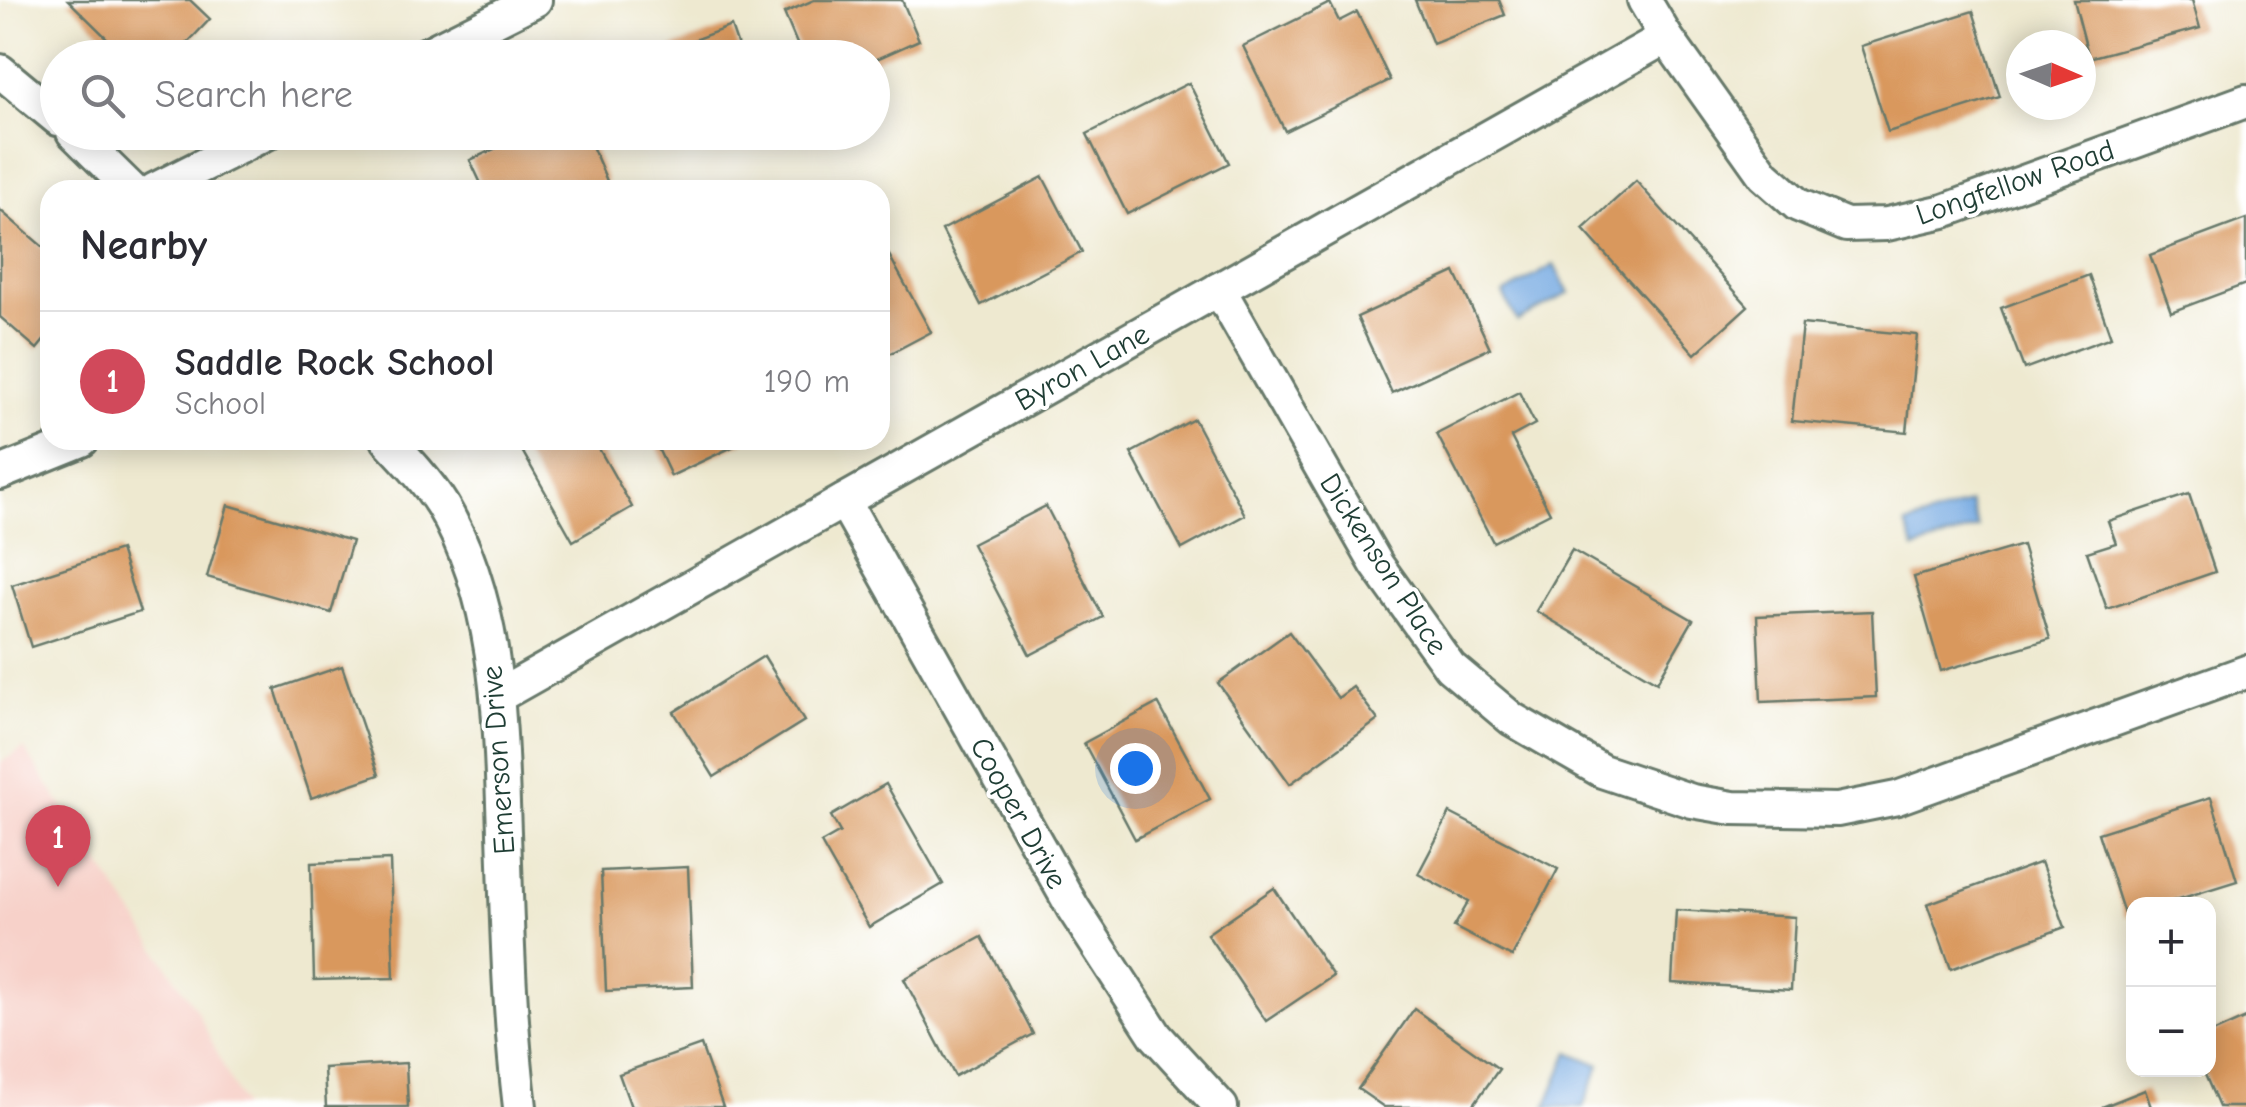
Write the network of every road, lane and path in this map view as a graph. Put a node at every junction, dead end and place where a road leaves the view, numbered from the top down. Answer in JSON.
{"nodes":[{"id":1,"x":535,"y":0,"type":"edge"},
{"id":2,"x":1644,"y":0,"type":"edge"},
{"id":3,"x":1666,"y":38,"type":"junction"},
{"id":4,"x":456,"y":40,"type":"edge"},
{"id":5,"x":0,"y":71,"type":"edge"},
{"id":6,"x":2246,"y":101,"type":"edge"},
{"id":7,"x":40,"y":103,"type":"edge"},
{"id":8,"x":91,"y":150,"type":"edge"},
{"id":9,"x":233,"y":150,"type":"edge"},
{"id":10,"x":122,"y":180,"type":"edge"},
{"id":11,"x":174,"y":180,"type":"edge"},
{"id":12,"x":1219,"y":290,"type":"junction"},
{"id":13,"x":57,"y":450,"type":"edge"},
{"id":14,"x":397,"y":450,"type":"edge"},
{"id":15,"x":0,"y":473,"type":"edge"},
{"id":16,"x":844,"y":501,"type":"junction"},
{"id":17,"x":2246,"y":672,"type":"edge"},
{"id":18,"x":498,"y":696,"type":"junction"},
{"id":19,"x":520,"y":1107,"type":"edge"},
{"id":20,"x":1220,"y":1107,"type":"edge"}],
"edges":[{"from":1,"to":4,"type":"street"},
{"from":2,"to":3,"type":"street","name":"Longfellow Road"},
{"from":3,"to":6,"type":"street","name":"Longfellow Road"},
{"from":3,"to":12,"type":"street","name":"Byron Lane"},
{"from":5,"to":7,"type":"street"},
{"from":8,"to":10,"type":"street"},
{"from":9,"to":11,"type":"street"},
{"from":12,"to":16,"type":"street","name":"Byron Lane"},
{"from":12,"to":17,"type":"street","name":"Dickenson Place"},
{"from":13,"to":15,"type":"street"},
{"from":14,"to":18,"type":"street","name":"Emerson Drive"},
{"from":16,"to":18,"type":"street","name":"Byron Lane"},
{"from":16,"to":20,"type":"street","name":"Cooper Drive"},
{"from":18,"to":19,"type":"street","name":"Emerson Drive"}]}
